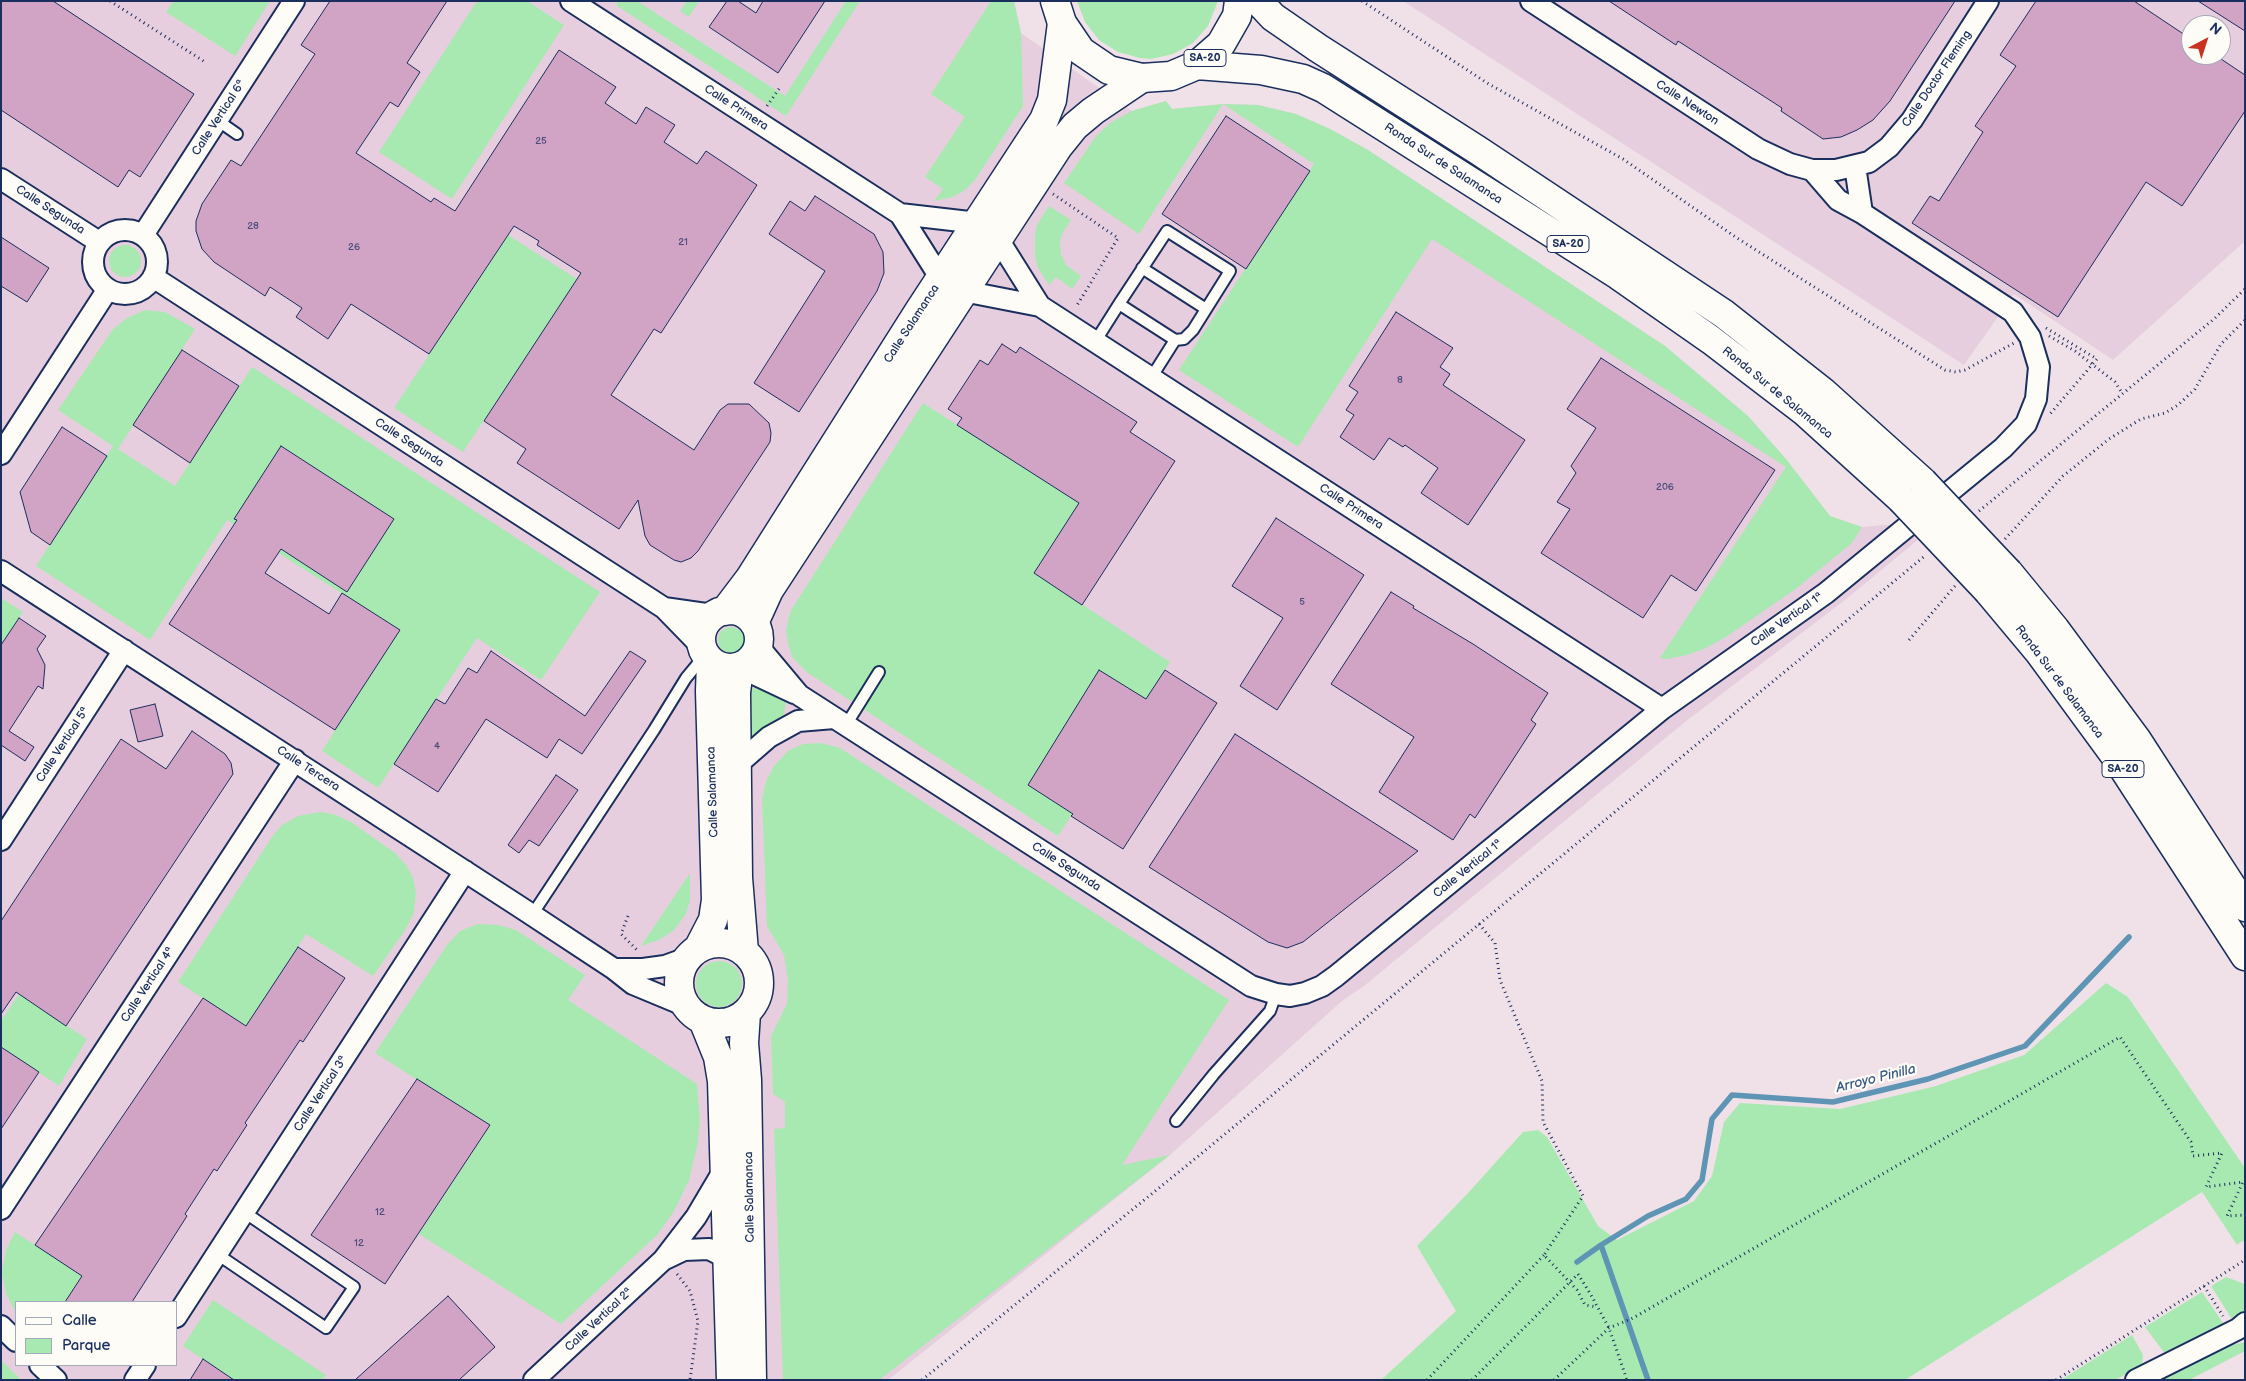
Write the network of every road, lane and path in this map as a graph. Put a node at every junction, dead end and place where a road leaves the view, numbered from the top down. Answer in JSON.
{"nodes":[{"id":1,"x":110,"y":1,"type":"edge"},
{"id":2,"x":294,"y":1,"type":"edge"},
{"id":3,"x":571,"y":1,"type":"edge"},
{"id":4,"x":1239,"y":1,"type":"edge"},
{"id":5,"x":1258,"y":1,"type":"edge"},
{"id":6,"x":1362,"y":1,"type":"edge"},
{"id":7,"x":1531,"y":1,"type":"edge"},
{"id":8,"x":1988,"y":1,"type":"edge"},
{"id":9,"x":1059,"y":12,"type":"edge"},
{"id":10,"x":205,"y":62,"type":"dead end"},
{"id":11,"x":1197,"y":65,"type":"junction"},
{"id":12,"x":1142,"y":78,"type":"junction"},
{"id":13,"x":781,"y":86,"type":"dead end"},
{"id":14,"x":767,"y":107,"type":"dead end"},
{"id":15,"x":217,"y":120,"type":"junction"},
{"id":16,"x":237,"y":134,"type":"dead end"},
{"id":17,"x":1854,"y":166,"type":"junction"},
{"id":18,"x":1812,"y":170,"type":"junction"},
{"id":19,"x":1,"y":179,"type":"edge"},
{"id":20,"x":1051,"y":192,"type":"dead end"},
{"id":21,"x":1862,"y":213,"type":"junction"},
{"id":22,"x":900,"y":214,"type":"junction"},
{"id":23,"x":988,"y":231,"type":"junction"},
{"id":24,"x":143,"y":235,"type":"junction"},
{"id":25,"x":99,"y":242,"type":"junction"},
{"id":26,"x":1142,"y":268,"type":"junction"},
{"id":27,"x":153,"y":277,"type":"junction"},
{"id":28,"x":952,"y":285,"type":"junction"},
{"id":29,"x":108,"y":289,"type":"junction"},
{"id":30,"x":2245,"y":289,"type":"edge"},
{"id":31,"x":1119,"y":304,"type":"junction"},
{"id":32,"x":1040,"y":306,"type":"junction"},
{"id":33,"x":1076,"y":306,"type":"dead end"},
{"id":34,"x":1206,"y":309,"type":"junction"},
{"id":35,"x":2245,"y":320,"type":"edge"},
{"id":36,"x":2034,"y":330,"type":"junction"},
{"id":37,"x":1175,"y":340,"type":"junction"},
{"id":38,"x":1095,"y":342,"type":"junction"},
{"id":39,"x":2092,"y":364,"type":"junction"},
{"id":40,"x":1151,"y":378,"type":"junction"},
{"id":41,"x":2122,"y":393,"type":"junction"},
{"id":42,"x":2049,"y":415,"type":"dead end"},
{"id":43,"x":1,"y":454,"type":"edge"},
{"id":44,"x":1976,"y":514,"type":"dead end"},
{"id":45,"x":2004,"y":541,"type":"dead end"},
{"id":46,"x":1930,"y":552,"type":"dead end"},
{"id":47,"x":1,"y":571,"type":"edge"},
{"id":48,"x":1960,"y":581,"type":"dead end"},
{"id":49,"x":664,"y":608,"type":"junction"},
{"id":50,"x":719,"y":613,"type":"junction"},
{"id":51,"x":756,"y":634,"type":"junction"},
{"id":52,"x":1909,"y":640,"type":"dead end"},
{"id":53,"x":124,"y":650,"type":"junction"},
{"id":54,"x":706,"y":654,"type":"junction"},
{"id":55,"x":739,"y":667,"type":"junction"},
{"id":56,"x":879,"y":672,"type":"dead end"},
{"id":57,"x":799,"y":695,"type":"junction"},
{"id":58,"x":1662,"y":709,"type":"junction"},
{"id":59,"x":840,"y":721,"type":"junction"},
{"id":60,"x":295,"y":760,"type":"junction"},
{"id":61,"x":738,"y":764,"type":"junction"},
{"id":62,"x":1,"y":840,"type":"edge"},
{"id":63,"x":465,"y":871,"type":"junction"},
{"id":64,"x":2245,"y":908,"type":"edge"},
{"id":65,"x":532,"y":915,"type":"junction"},
{"id":66,"x":628,"y":916,"type":"dead end"},
{"id":67,"x":1479,"y":924,"type":"junction"},
{"id":68,"x":639,"y":951,"type":"dead end"},
{"id":69,"x":744,"y":952,"type":"junction"},
{"id":70,"x":694,"y":953,"type":"junction"},
{"id":71,"x":2245,"y":956,"type":"edge"},
{"id":72,"x":614,"y":969,"type":"junction"},
{"id":73,"x":1305,"y":993,"type":"joint"},
{"id":74,"x":1276,"y":994,"type":"junction"},
{"id":75,"x":695,"y":1013,"type":"junction"},
{"id":76,"x":746,"y":1014,"type":"junction"},
{"id":77,"x":1176,"y":1121,"type":"dead end"},
{"id":78,"x":724,"y":1168,"type":"junction"},
{"id":79,"x":1,"y":1209,"type":"edge"},
{"id":80,"x":244,"y":1212,"type":"junction"},
{"id":81,"x":2245,"y":1215,"type":"edge"},
{"id":82,"x":217,"y":1254,"type":"junction"},
{"id":83,"x":1544,"y":1255,"type":"junction"},
{"id":84,"x":728,"y":1258,"type":"junction"},
{"id":85,"x":2245,"y":1260,"type":"edge"},
{"id":86,"x":670,"y":1267,"type":"junction"},
{"id":87,"x":1570,"y":1282,"type":"junction"},
{"id":88,"x":2204,"y":1286,"type":"junction"},
{"id":89,"x":1597,"y":1307,"type":"junction"},
{"id":90,"x":178,"y":1314,"type":"edge"},
{"id":91,"x":1,"y":1326,"type":"edge"},
{"id":92,"x":2239,"y":1326,"type":"edge"},
{"id":93,"x":1608,"y":1328,"type":"junction"},
{"id":94,"x":15,"y":1340,"type":"edge"},
{"id":95,"x":41,"y":1366,"type":"edge"},
{"id":96,"x":144,"y":1366,"type":"edge"},
{"id":97,"x":56,"y":1380,"type":"edge"},
{"id":98,"x":136,"y":1380,"type":"edge"},
{"id":99,"x":534,"y":1380,"type":"edge"},
{"id":100,"x":690,"y":1380,"type":"edge"},
{"id":101,"x":731,"y":1380,"type":"edge"},
{"id":102,"x":752,"y":1380,"type":"edge"},
{"id":103,"x":922,"y":1380,"type":"edge"},
{"id":104,"x":1427,"y":1380,"type":"edge"},
{"id":105,"x":1472,"y":1380,"type":"edge"},
{"id":106,"x":1554,"y":1380,"type":"edge"},
{"id":107,"x":1627,"y":1380,"type":"edge"},
{"id":108,"x":2056,"y":1380,"type":"edge"},
{"id":109,"x":2136,"y":1380,"type":"edge"}],
"edges":[{"from":1,"to":10,"type":"path"},
{"from":2,"to":15,"type":"street","name":"Calle Vertical 6ª"},
{"from":3,"to":22,"type":"street","name":"Calle Primera"},
{"from":4,"to":11,"type":"main road","name":"Ronda Sur de Salamanca","number":"SA-20"},
{"from":5,"to":64,"type":"main road","number":"SA-20","bridge":true},
{"from":6,"to":36,"type":"path"},
{"from":7,"to":18,"type":"street","name":"Calle Newton"},
{"from":8,"to":17,"type":"street","name":"Calle Doctor Fleming"},
{"from":9,"to":12,"type":"main road","name":"Ronda Sur de Salamanca","number":"SA-20"},
{"from":9,"to":23,"type":"main road","name":"Calle Salamanca"},
{"from":11,"to":12,"type":"main road","name":"Ronda Sur de Salamanca","number":"SA-20"},
{"from":11,"to":71,"type":"main road","name":"Ronda Sur de Salamanca","number":"SA-20","bridge":true},
{"from":12,"to":23,"type":"main road","name":"Calle Salamanca"},
{"from":13,"to":14,"type":"path"},
{"from":15,"to":16,"type":"lane"},
{"from":15,"to":24,"type":"street","name":"Calle Vertical 6ª"},
{"from":17,"to":18,"type":"street","name":"Calle Newton"},
{"from":17,"to":21,"type":"street"},
{"from":18,"to":21,"type":"street","name":"Calle Vertical 1ª"},
{"from":19,"to":25,"type":"street","name":"Calle Segunda"},
{"from":20,"to":33,"type":"path"},
{"from":21,"to":36,"type":"street","name":"Calle Vertical 1ª"},
{"from":22,"to":23,"type":"street","name":"Calle Primera"},
{"from":22,"to":28,"type":"street","name":"Calle Primera"},
{"from":23,"to":28,"type":"main road","name":"Calle Salamanca"},
{"from":23,"to":32,"type":"street","name":"Calle Primera"},
{"from":24,"to":25,"type":"street"},
{"from":24,"to":27,"type":"street"},
{"from":25,"to":29,"type":"street"},
{"from":26,"to":31,"type":"lane"},
{"from":26,"to":34,"type":"lane"},
{"from":26,"to":34,"type":"lane"},
{"from":27,"to":29,"type":"street"},
{"from":27,"to":49,"type":"street","name":"Calle Segunda"},
{"from":28,"to":32,"type":"street","name":"Calle Primera"},
{"from":28,"to":50,"type":"main road","name":"Calle Salamanca"},
{"from":28,"to":51,"type":"main road","name":"Calle Salamanca"},
{"from":29,"to":43,"type":"street"},
{"from":30,"to":41,"type":"path"},
{"from":31,"to":37,"type":"lane"},
{"from":31,"to":38,"type":"lane"},
{"from":32,"to":38,"type":"street","name":"Calle Primera"},
{"from":34,"to":37,"type":"lane"},
{"from":35,"to":45,"type":"path"},
{"from":36,"to":39,"type":"path"},
{"from":36,"to":39,"type":"path"},
{"from":36,"to":58,"type":"street","name":"Calle Vertical 1ª"},
{"from":37,"to":40,"type":"lane"},
{"from":38,"to":40,"type":"street","name":"Calle Primera"},
{"from":39,"to":41,"type":"path"},
{"from":39,"to":42,"type":"path"},
{"from":40,"to":58,"type":"street","name":"Calle Primera"},
{"from":41,"to":44,"type":"path"},
{"from":46,"to":67,"type":"path"},
{"from":47,"to":53,"type":"street","name":"Calle Tercera"},
{"from":48,"to":52,"type":"path"},
{"from":49,"to":50,"type":"street","name":"Calle Segunda"},
{"from":49,"to":54,"type":"street","name":"Calle Segunda"},
{"from":50,"to":51,"type":"main road"},
{"from":50,"to":54,"type":"main road"},
{"from":51,"to":55,"type":"main road"},
{"from":51,"to":57,"type":"street","name":"Calle Segunda"},
{"from":53,"to":60,"type":"street","name":"Calle Tercera"},
{"from":53,"to":62,"type":"street","name":"Calle Vertical 5ª"},
{"from":54,"to":55,"type":"main road"},
{"from":54,"to":65,"type":"lane"},
{"from":54,"to":70,"type":"main road","name":"Calle Salamanca"},
{"from":55,"to":57,"type":"street","name":"Calle Segunda"},
{"from":55,"to":61,"type":"main road","name":"Calle Salamanca"},
{"from":56,"to":59,"type":"lane"},
{"from":57,"to":59,"type":"street","name":"Calle Segunda"},
{"from":58,"to":73,"type":"street","name":"Calle Vertical 1ª"},
{"from":59,"to":61,"type":"street"},
{"from":59,"to":74,"type":"street","name":"Calle Segunda"},
{"from":60,"to":63,"type":"street","name":"Calle Tercera"},
{"from":60,"to":79,"type":"street","name":"Calle Vertical 4ª"},
{"from":61,"to":69,"type":"main road","name":"Calle Salamanca"},
{"from":63,"to":65,"type":"street","name":"Calle Tercera"},
{"from":63,"to":80,"type":"street","name":"Calle Vertical 3ª"},
{"from":65,"to":72,"type":"street","name":"Calle Tercera"},
{"from":66,"to":68,"type":"path"},
{"from":67,"to":83,"type":"path"},
{"from":67,"to":103,"type":"path"},
{"from":69,"to":70,"type":"main road"},
{"from":69,"to":76,"type":"main road"},
{"from":70,"to":72,"type":"street"},
{"from":70,"to":75,"type":"main road"},
{"from":72,"to":75,"type":"street","name":"Calle Tercera"},
{"from":73,"to":74,"type":"street","name":"Calle Segunda"},
{"from":74,"to":77,"type":"lane"},
{"from":75,"to":76,"type":"main road"},
{"from":75,"to":78,"type":"main road","name":"Calle Salamanca"},
{"from":76,"to":102,"type":"main road","name":"Calle Salamanca"},
{"from":78,"to":84,"type":"main road","name":"Calle Salamanca"},
{"from":78,"to":86,"type":"street","name":"Calle Vertical 2ª"},
{"from":80,"to":82,"type":"street","name":"Calle Vertical 3ª"},
{"from":80,"to":82,"type":"lane"},
{"from":81,"to":93,"type":"path"},
{"from":82,"to":90,"type":"street","name":"Calle Vertical 3ª"},
{"from":83,"to":87,"type":"path"},
{"from":83,"to":104,"type":"path"},
{"from":84,"to":86,"type":"street","name":"Calle Vertical 2ª"},
{"from":84,"to":101,"type":"main road","name":"Calle Salamanca"},
{"from":85,"to":88,"type":"path"},
{"from":86,"to":99,"type":"street","name":"Calle Vertical 2ª"},
{"from":86,"to":100,"type":"path"},
{"from":87,"to":89,"type":"path"},
{"from":87,"to":89,"type":"path"},
{"from":87,"to":105,"type":"path"},
{"from":88,"to":92,"type":"path"},
{"from":88,"to":108,"type":"path"},
{"from":89,"to":93,"type":"path"},
{"from":91,"to":94,"type":"street"},
{"from":92,"to":109,"type":"street"},
{"from":93,"to":106,"type":"path"},
{"from":93,"to":107,"type":"path"},
{"from":95,"to":97,"type":"street"},
{"from":96,"to":98,"type":"street"}]}
